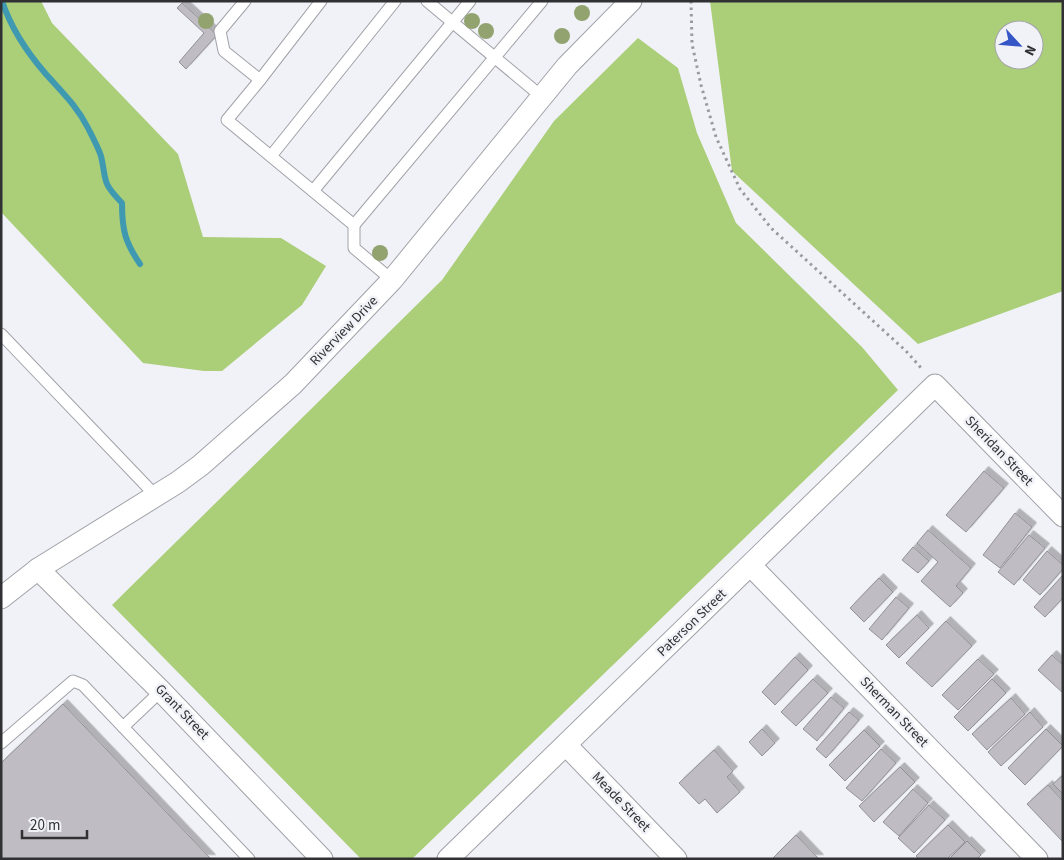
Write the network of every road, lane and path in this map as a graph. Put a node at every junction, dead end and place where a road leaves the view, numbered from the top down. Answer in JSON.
{"nodes":[{"id":1,"x":245,"y":1,"type":"edge"},
{"id":2,"x":321,"y":1,"type":"edge"},
{"id":3,"x":395,"y":1,"type":"edge"},
{"id":4,"x":427,"y":1,"type":"edge"},
{"id":5,"x":470,"y":1,"type":"edge"},
{"id":6,"x":542,"y":1,"type":"edge"},
{"id":7,"x":631,"y":1,"type":"edge"},
{"id":8,"x":691,"y":1,"type":"edge"},
{"id":9,"x":453,"y":22,"type":"junction"},
{"id":10,"x":495,"y":58,"type":"junction"},
{"id":11,"x":260,"y":80,"type":"junction"},
{"id":12,"x":541,"y":96,"type":"junction"},
{"id":13,"x":271,"y":156,"type":"junction"},
{"id":14,"x":313,"y":191,"type":"junction"},
{"id":15,"x":354,"y":225,"type":"junction"},
{"id":16,"x":392,"y":280,"type":"junction"},
{"id":17,"x":1,"y":334,"type":"edge"},
{"id":18,"x":935,"y":385,"type":"junction"},
{"id":19,"x":156,"y":496,"type":"junction"},
{"id":20,"x":1063,"y":516,"type":"edge"},
{"id":21,"x":751,"y":566,"type":"junction"},
{"id":22,"x":38,"y":569,"type":"junction"},
{"id":23,"x":1,"y":598,"type":"edge"},
{"id":24,"x":161,"y":691,"type":"junction"},
{"id":25,"x":123,"y":727,"type":"junction"},
{"id":26,"x":1,"y":743,"type":"edge"},
{"id":27,"x":566,"y":745,"type":"junction"},
{"id":28,"x":249,"y":859,"type":"edge"},
{"id":29,"x":322,"y":859,"type":"edge"},
{"id":30,"x":448,"y":859,"type":"edge"},
{"id":31,"x":676,"y":859,"type":"edge"},
{"id":32,"x":1037,"y":859,"type":"edge"}],
"edges":[{"from":1,"to":11,"type":"lane"},
{"from":2,"to":11,"type":"lane"},
{"from":3,"to":13,"type":"lane"},
{"from":4,"to":9,"type":"lane"},
{"from":5,"to":9,"type":"lane"},
{"from":6,"to":10,"type":"lane"},
{"from":7,"to":12,"type":"street","name":"Riverview Drive"},
{"from":8,"to":18,"type":"path"},
{"from":9,"to":10,"type":"lane"},
{"from":9,"to":14,"type":"lane"},
{"from":10,"to":12,"type":"lane"},
{"from":10,"to":15,"type":"lane"},
{"from":11,"to":13,"type":"lane"},
{"from":12,"to":16,"type":"street","name":"Riverview Drive"},
{"from":13,"to":14,"type":"lane"},
{"from":14,"to":15,"type":"lane"},
{"from":15,"to":16,"type":"lane"},
{"from":16,"to":19,"type":"street","name":"Riverview Drive"},
{"from":17,"to":19,"type":"lane"},
{"from":18,"to":20,"type":"street","name":"Sheridan Street"},
{"from":18,"to":21,"type":"street","name":"Paterson Street"},
{"from":19,"to":22,"type":"street","name":"Riverview Drive"},
{"from":21,"to":27,"type":"street","name":"Paterson Street"},
{"from":21,"to":32,"type":"street","name":"Sherman Street"},
{"from":22,"to":23,"type":"street","name":"Riverview Drive"},
{"from":22,"to":24,"type":"street","name":"Grant Street"},
{"from":24,"to":25,"type":"lane"},
{"from":24,"to":29,"type":"street","name":"Grant Street"},
{"from":25,"to":26,"type":"lane"},
{"from":25,"to":28,"type":"lane"},
{"from":27,"to":30,"type":"street","name":"Paterson Street"},
{"from":27,"to":31,"type":"street","name":"Meade Street"}]}
